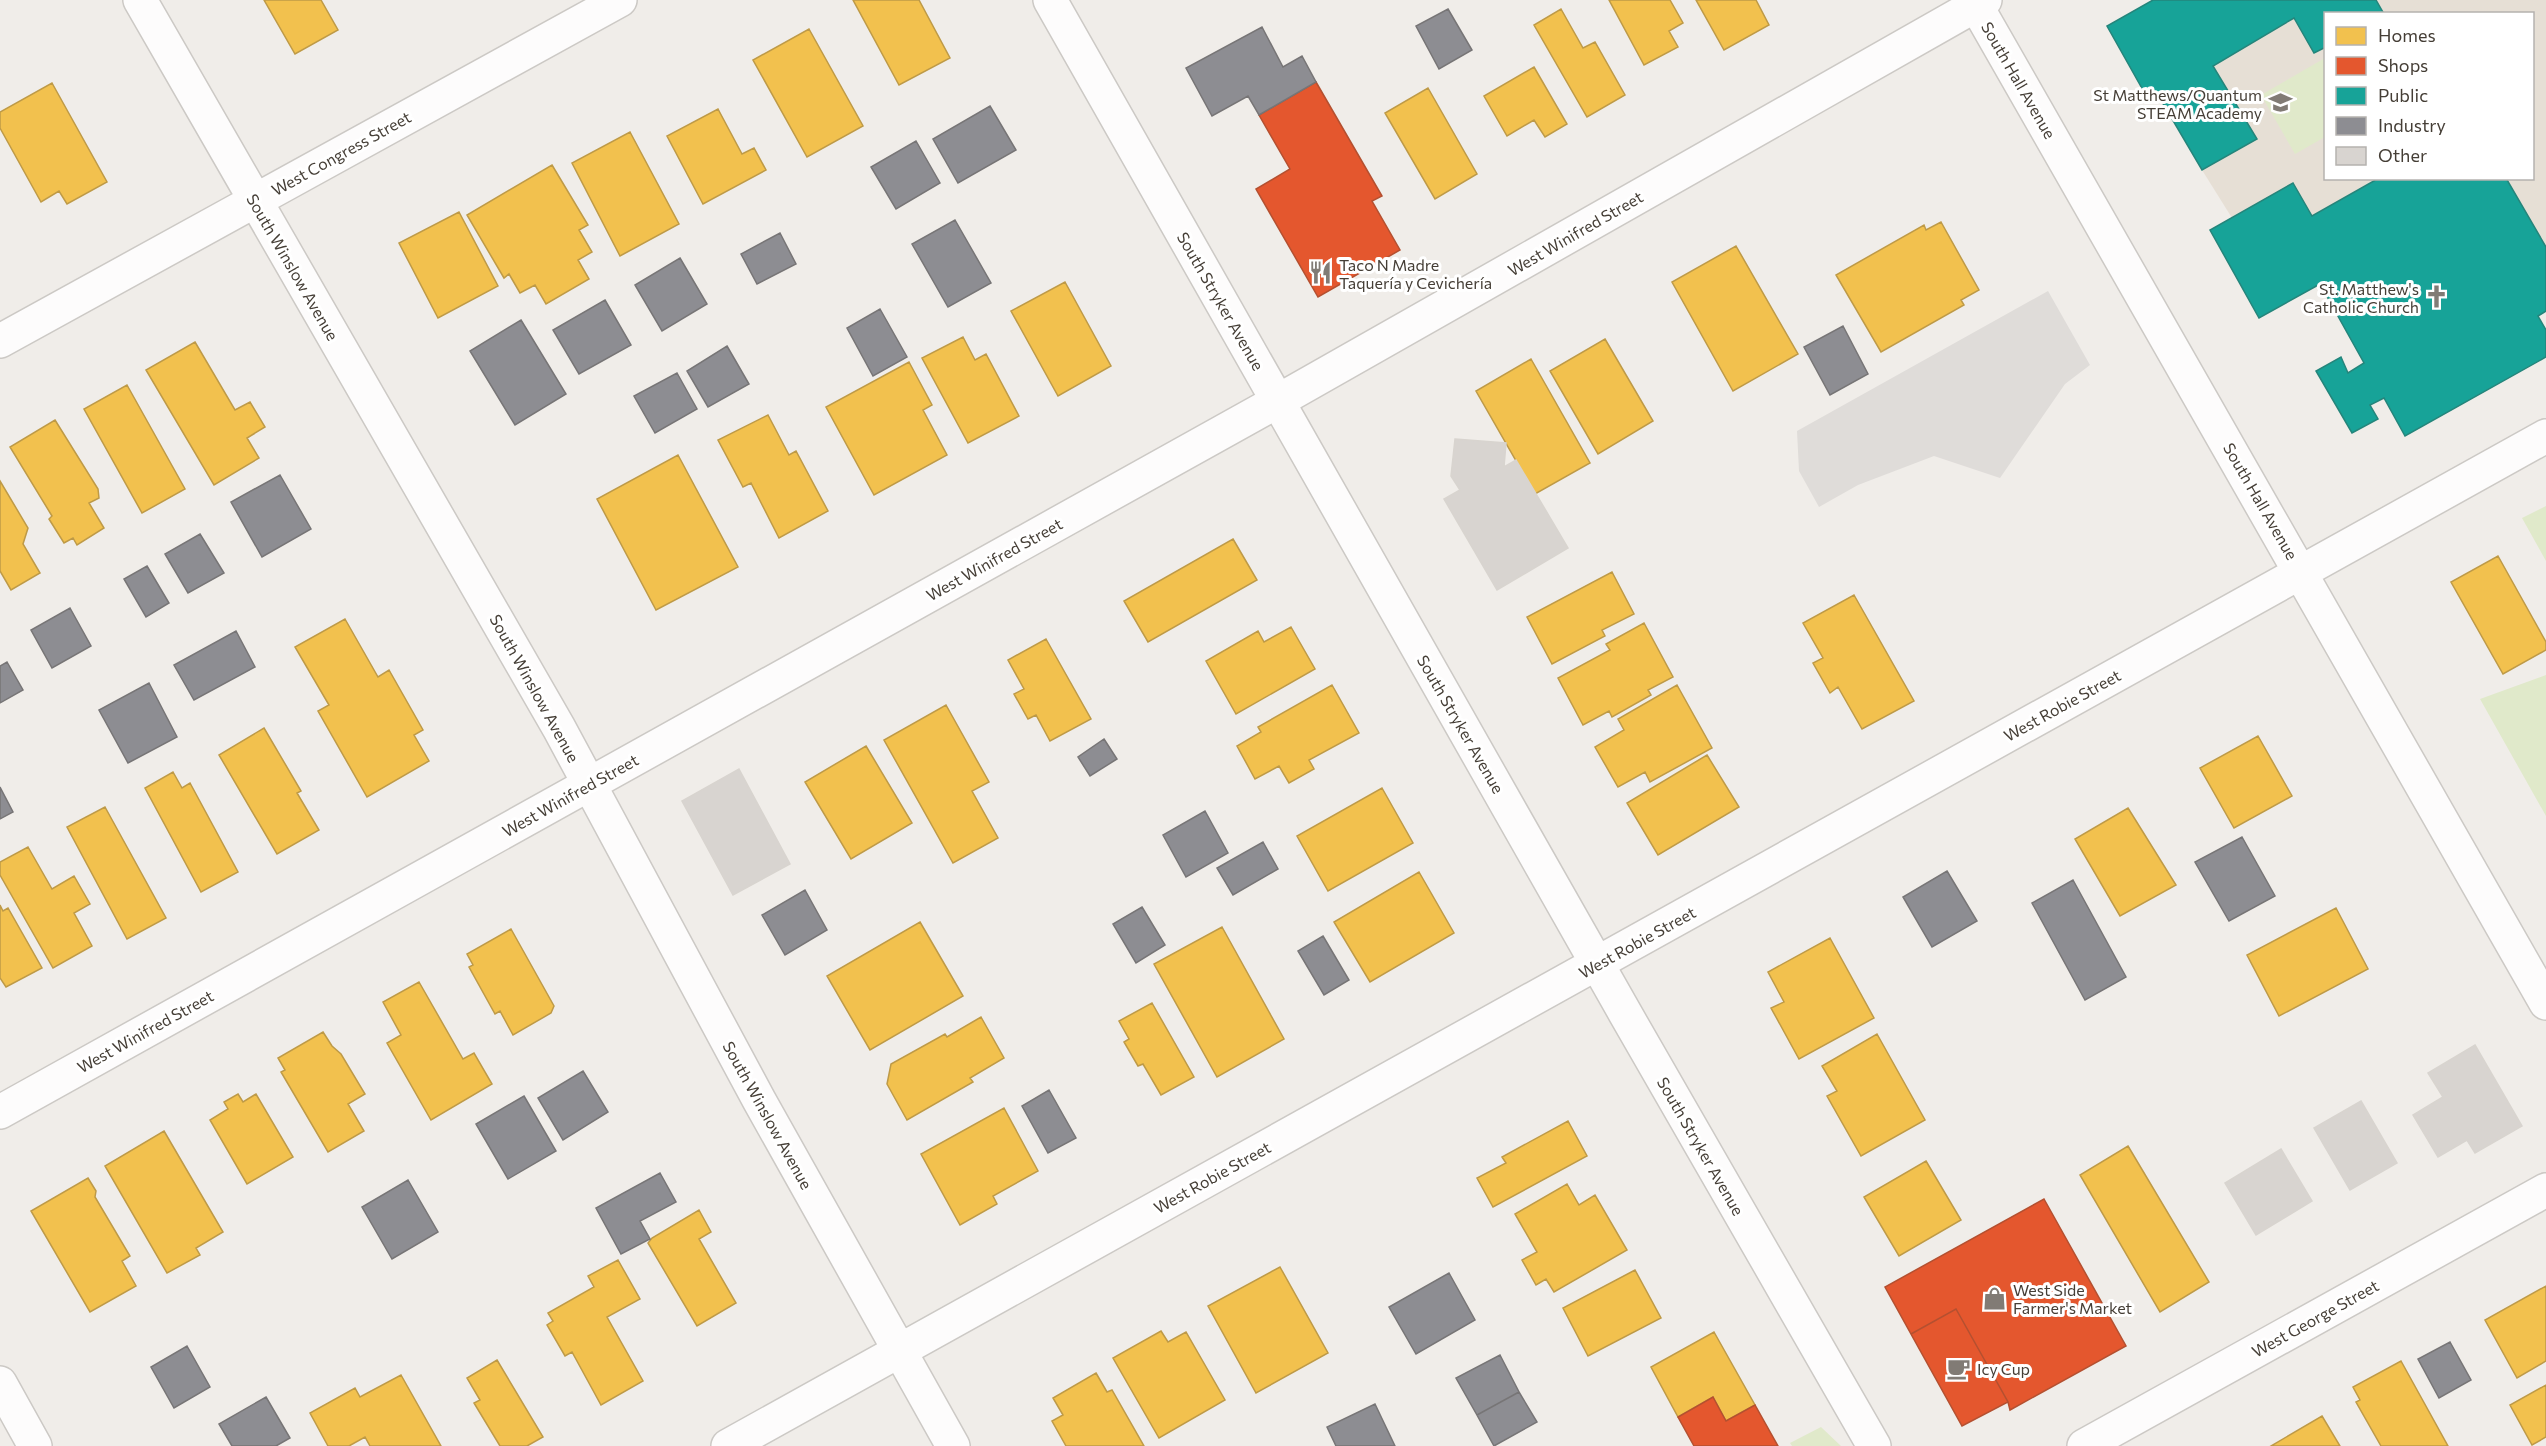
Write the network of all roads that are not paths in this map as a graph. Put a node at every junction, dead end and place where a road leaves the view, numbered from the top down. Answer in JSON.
{"nodes":[{"id":1,"x":140,"y":0,"type":"edge"},
{"id":2,"x":620,"y":0,"type":"edge"},
{"id":3,"x":1050,"y":0,"type":"edge"},
{"id":4,"x":1978,"y":2,"type":"edge"},
{"id":5,"x":255,"y":201,"type":"junction"},
{"id":6,"x":0,"y":341,"type":"edge"},
{"id":7,"x":1278,"y":401,"type":"junction"},
{"id":8,"x":2546,"y":436,"type":"edge"},
{"id":9,"x":2301,"y":572,"type":"junction"},
{"id":10,"x":588,"y":785,"type":"junction"},
{"id":11,"x":1597,"y":964,"type":"junction"},
{"id":12,"x":2546,"y":1003,"type":"edge"},
{"id":13,"x":0,"y":1112,"type":"edge"},
{"id":14,"x":2546,"y":1190,"type":"edge"},
{"id":15,"x":900,"y":1349,"type":"junction"},
{"id":16,"x":0,"y":1383,"type":"edge"},
{"id":17,"x":35,"y":1446,"type":"edge"},
{"id":18,"x":728,"y":1446,"type":"edge"},
{"id":19,"x":953,"y":1446,"type":"edge"},
{"id":20,"x":1874,"y":1446,"type":"edge"},
{"id":21,"x":2084,"y":1446,"type":"edge"}],
"edges":[{"from":1,"to":5,"type":"street","name":"South Winslow Avenue"},
{"from":2,"to":5,"type":"street","name":"West Congress Street"},
{"from":3,"to":7,"type":"street","name":"South Stryker Avenue"},
{"from":4,"to":7,"type":"street","name":"West Winifred Street"},
{"from":4,"to":9,"type":"street","name":"South Hall Avenue"},
{"from":5,"to":6,"type":"street","name":"West Congress Street"},
{"from":5,"to":10,"type":"street","name":"South Winslow Avenue"},
{"from":7,"to":10,"type":"street","name":"West Winifred Street"},
{"from":7,"to":11,"type":"street","name":"South Stryker Avenue"},
{"from":8,"to":9,"type":"street","name":"West Robie Street"},
{"from":9,"to":11,"type":"street","name":"West Robie Street"},
{"from":9,"to":12,"type":"street","name":"South Hall Avenue"},
{"from":10,"to":13,"type":"street","name":"West Winifred Street"},
{"from":10,"to":15,"type":"street","name":"South Winslow Avenue"},
{"from":11,"to":15,"type":"street","name":"West Robie Street"},
{"from":11,"to":20,"type":"street","name":"South Stryker Avenue"},
{"from":14,"to":21,"type":"street","name":"West George Street"},
{"from":15,"to":18,"type":"street","name":"West Robie Street"},
{"from":15,"to":19,"type":"street","name":"South Winslow Avenue"},
{"from":16,"to":17,"type":"street"}]}
